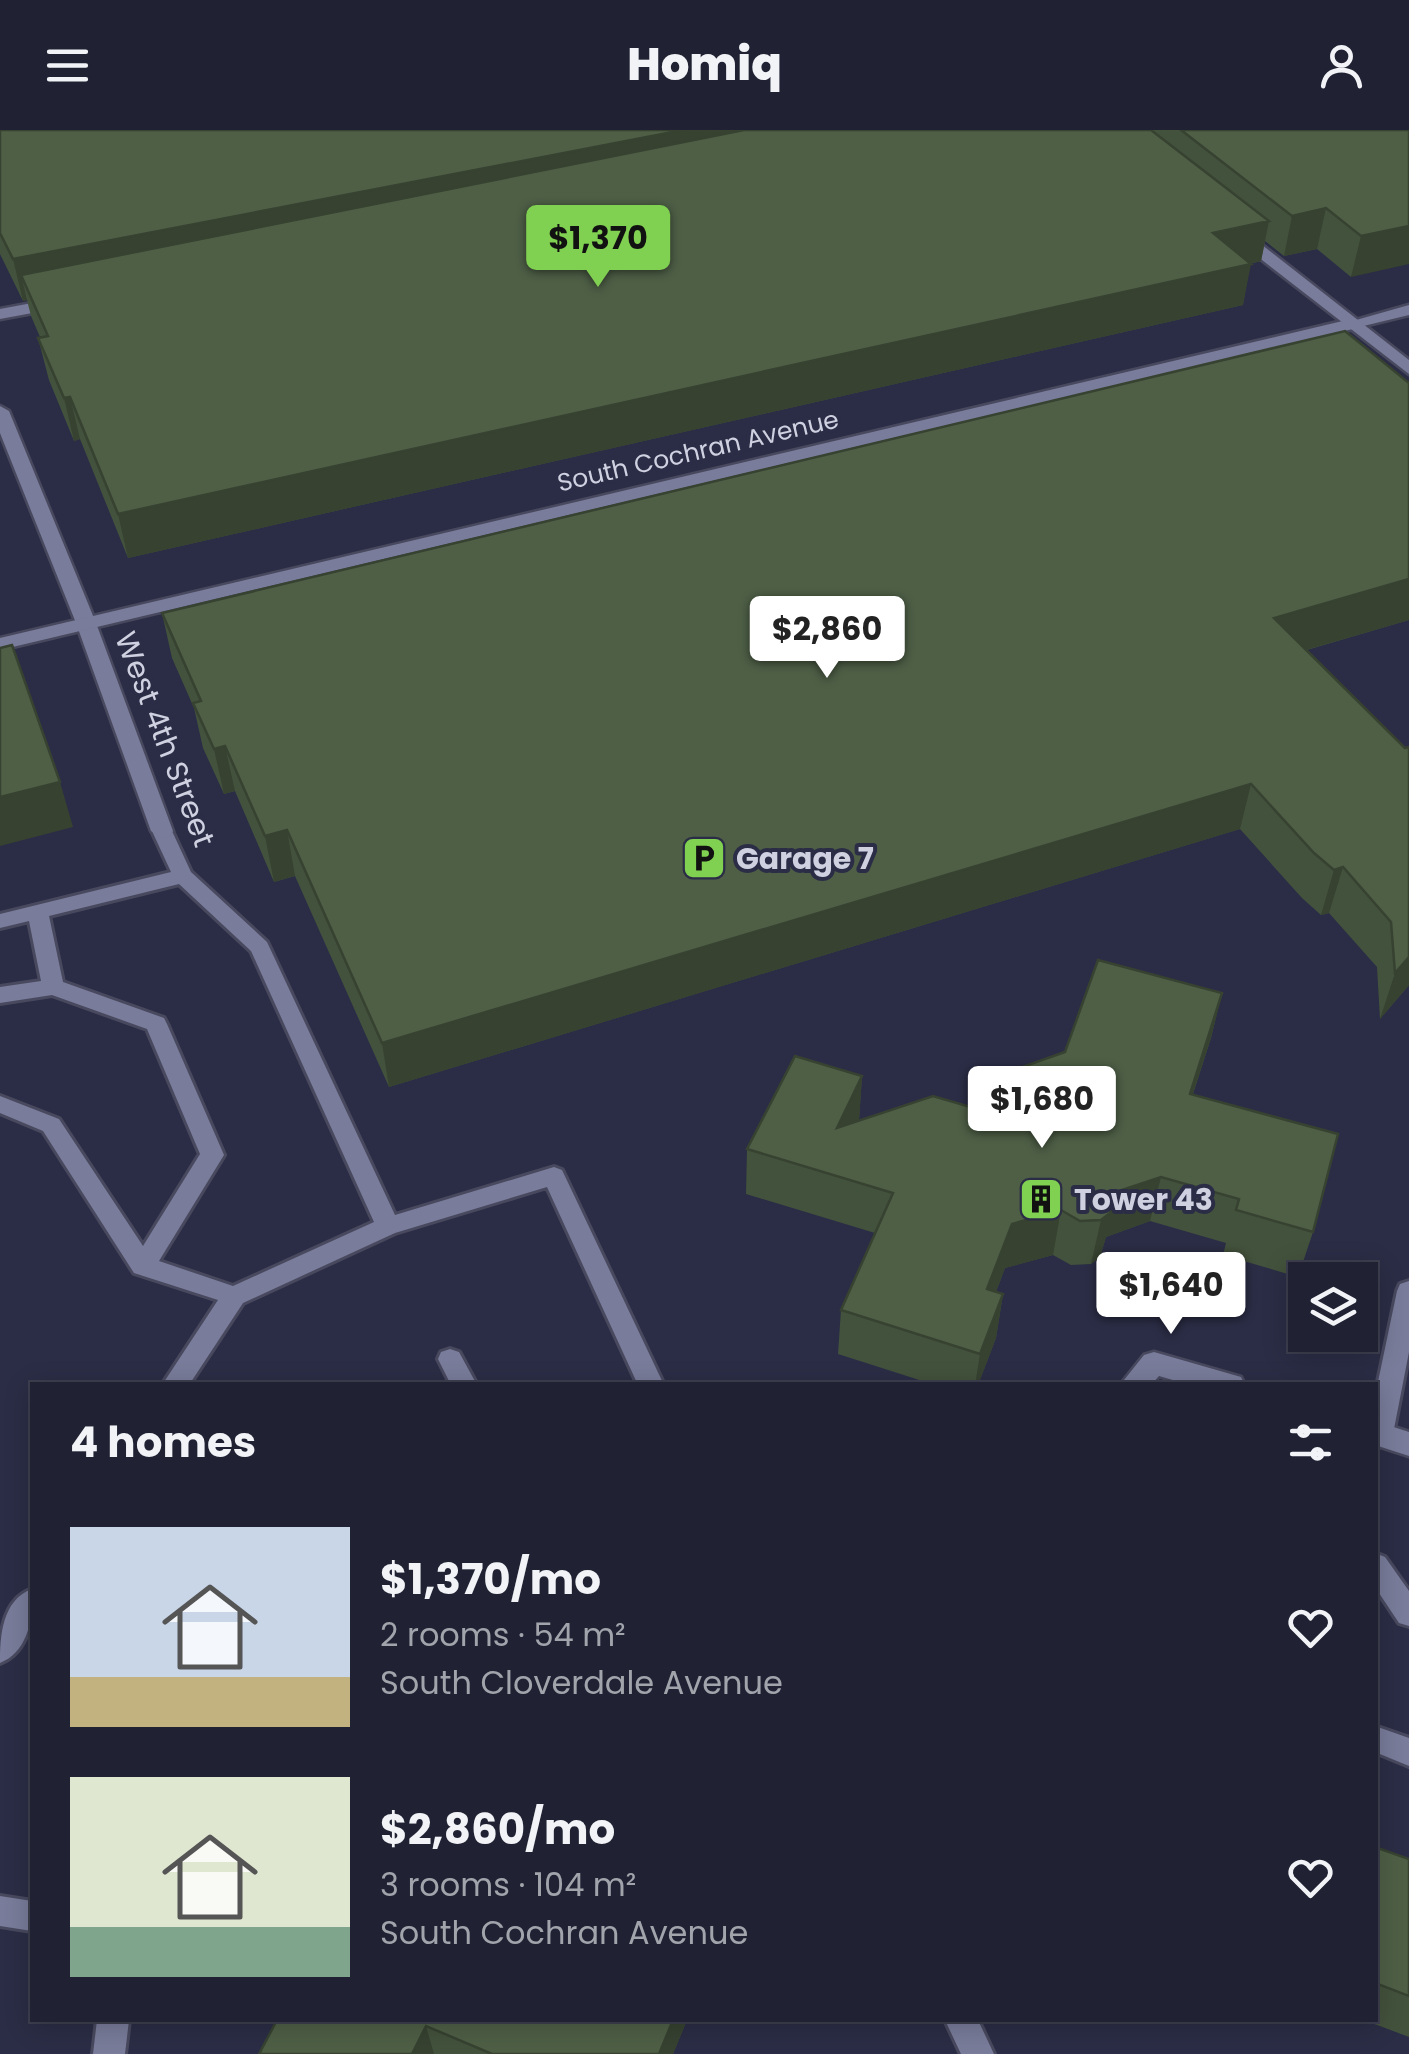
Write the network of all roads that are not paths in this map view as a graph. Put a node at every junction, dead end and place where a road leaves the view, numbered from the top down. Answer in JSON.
{"nodes":[{"id":1,"x":1216,"y":216,"type":"edge"},
{"id":2,"x":78,"y":299,"type":"edge"},
{"id":3,"x":1409,"y":310,"type":"edge"},
{"id":4,"x":0,"y":314,"type":"edge"},
{"id":5,"x":1351,"y":324,"type":"junction"},
{"id":6,"x":1409,"y":370,"type":"edge"},
{"id":7,"x":0,"y":411,"type":"edge"},
{"id":8,"x":86,"y":623,"type":"junction"},
{"id":9,"x":0,"y":644,"type":"edge"},
{"id":10,"x":162,"y":830,"type":"joint"},
{"id":11,"x":183,"y":876,"type":"junction"},
{"id":12,"x":38,"y":912,"type":"junction"},
{"id":13,"x":0,"y":920,"type":"edge"},
{"id":14,"x":54,"y":987,"type":"junction"},
{"id":15,"x":0,"y":995,"type":"edge"},
{"id":16,"x":0,"y":1104,"type":"edge"},
{"id":17,"x":388,"y":1226,"type":"junction"},
{"id":18,"x":143,"y":1266,"type":"junction"},
{"id":19,"x":1409,"y":1292,"type":"edge"},
{"id":20,"x":234,"y":1296,"type":"junction"},
{"id":21,"x":450,"y":1359,"type":"dead end"},
{"id":22,"x":177,"y":1382,"type":"edge"},
{"id":23,"x":462,"y":1382,"type":"edge"},
{"id":24,"x":644,"y":1382,"type":"edge"},
{"id":25,"x":1137,"y":1382,"type":"edge"},
{"id":26,"x":1220,"y":1382,"type":"edge"},
{"id":27,"x":1378,"y":1430,"type":"edge"},
{"id":28,"x":1378,"y":1434,"type":"edge"},
{"id":29,"x":1409,"y":1444,"type":"edge"},
{"id":30,"x":1378,"y":1569,"type":"edge"},
{"id":31,"x":30,"y":1603,"type":"edge"},
{"id":32,"x":1409,"y":1614,"type":"edge"},
{"id":33,"x":0,"y":1650,"type":"edge"},
{"id":34,"x":1378,"y":1741,"type":"edge"},
{"id":35,"x":1409,"y":1752,"type":"edge"},
{"id":36,"x":0,"y":1911,"type":"edge"},
{"id":37,"x":30,"y":1916,"type":"edge"},
{"id":38,"x":113,"y":2022,"type":"edge"},
{"id":39,"x":962,"y":2022,"type":"edge"},
{"id":40,"x":109,"y":2054,"type":"edge"},
{"id":41,"x":978,"y":2054,"type":"edge"}],
"edges":[{"from":1,"to":5,"type":"street"},
{"from":2,"to":4,"type":"street"},
{"from":3,"to":5,"type":"street","name":"South Cochran Avenue"},
{"from":5,"to":6,"type":"street"},
{"from":5,"to":8,"type":"street","name":"South Cochran Avenue"},
{"from":7,"to":8,"type":"street","name":"West 4th Street"},
{"from":8,"to":9,"type":"street","name":"South Cochran Avenue"},
{"from":8,"to":10,"type":"street","name":"West 4th Street"},
{"from":10,"to":11,"type":"lane","name":"West 4th Street"},
{"from":11,"to":12,"type":"lane"},
{"from":11,"to":17,"type":"lane","name":"West 4th Street"},
{"from":12,"to":13,"type":"lane"},
{"from":12,"to":14,"type":"lane"},
{"from":14,"to":15,"type":"lane"},
{"from":14,"to":18,"type":"lane"},
{"from":16,"to":18,"type":"lane"},
{"from":17,"to":20,"type":"lane"},
{"from":17,"to":24,"type":"lane"},
{"from":18,"to":20,"type":"lane"},
{"from":19,"to":27,"type":"lane"},
{"from":20,"to":22,"type":"lane"},
{"from":21,"to":23,"type":"lane"},
{"from":25,"to":26,"type":"street"},
{"from":28,"to":29,"type":"street"},
{"from":30,"to":32,"type":"lane"},
{"from":31,"to":33,"type":"lane"},
{"from":34,"to":35,"type":"lane"},
{"from":36,"to":37,"type":"lane"},
{"from":38,"to":40,"type":"lane"},
{"from":39,"to":41,"type":"lane"}]}
